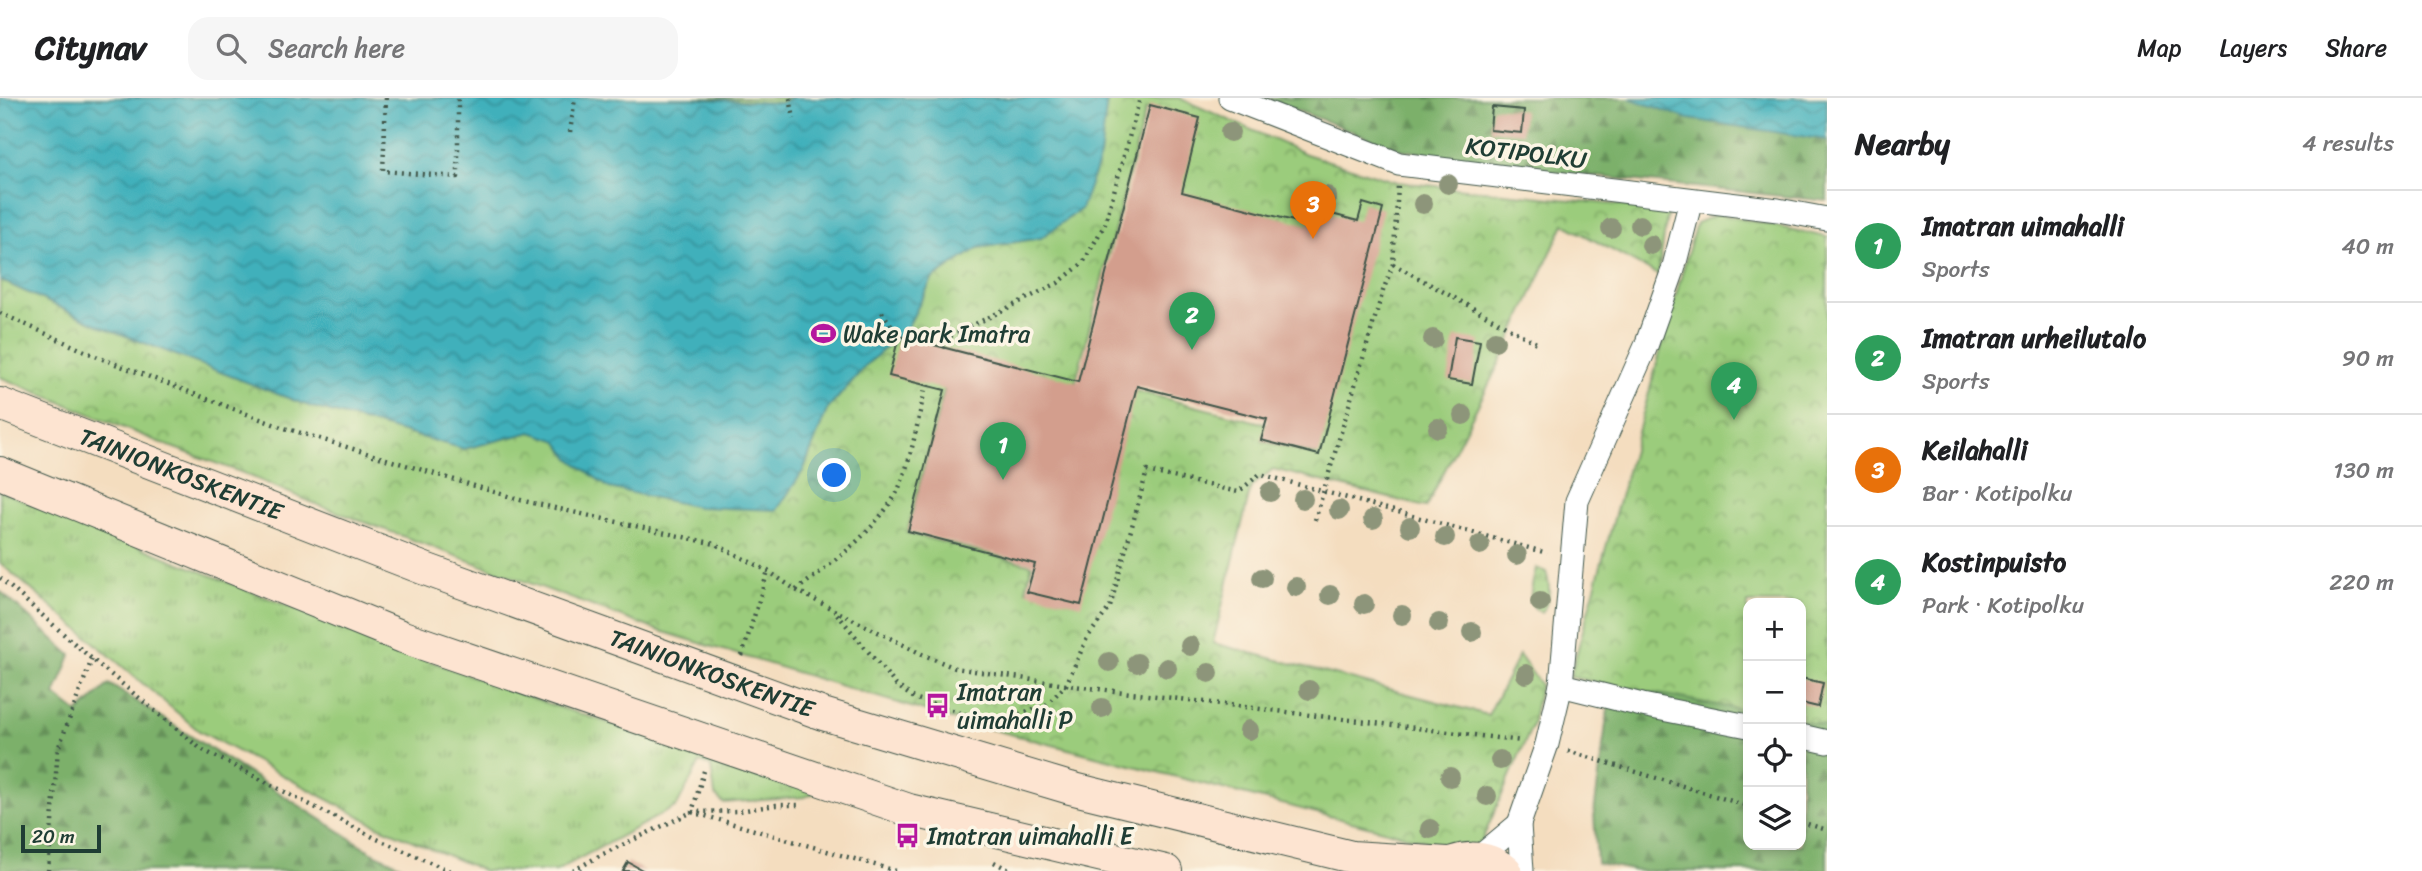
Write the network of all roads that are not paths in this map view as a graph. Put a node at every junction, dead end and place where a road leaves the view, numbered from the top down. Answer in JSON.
{"nodes":[{"id":1,"x":1230,"y":98,"type":"edge"},
{"id":2,"x":1691,"y":200,"type":"junction"},
{"id":3,"x":1827,"y":219,"type":"edge"},
{"id":4,"x":0,"y":404,"type":"edge"},
{"id":5,"x":0,"y":474,"type":"edge"},
{"id":6,"x":1561,"y":685,"type":"junction"},
{"id":7,"x":1743,"y":725,"type":"edge"},
{"id":8,"x":1806,"y":738,"type":"edge"},
{"id":9,"x":1827,"y":742,"type":"edge"},
{"id":10,"x":1519,"y":824,"type":"junction"},
{"id":11,"x":1454,"y":864,"type":"edge"},
{"id":12,"x":1166,"y":871,"type":"edge"},
{"id":13,"x":1506,"y":871,"type":"edge"},
{"id":14,"x":1522,"y":871,"type":"edge"}],
"edges":[{"from":1,"to":2,"type":"street","name":"KOTIPOLKU"},
{"from":2,"to":3,"type":"street","name":"KOTIPOLKU"},
{"from":2,"to":6,"type":"street"},
{"from":4,"to":11,"type":"main road","name":"TAINIONKOSKENTIE"},
{"from":5,"to":12,"type":"main road"},
{"from":6,"to":7,"type":"street"},
{"from":6,"to":10,"type":"street"},
{"from":8,"to":9,"type":"street"},
{"from":10,"to":11,"type":"street"},
{"from":10,"to":14,"type":"street"},
{"from":11,"to":13,"type":"main road"}]}
